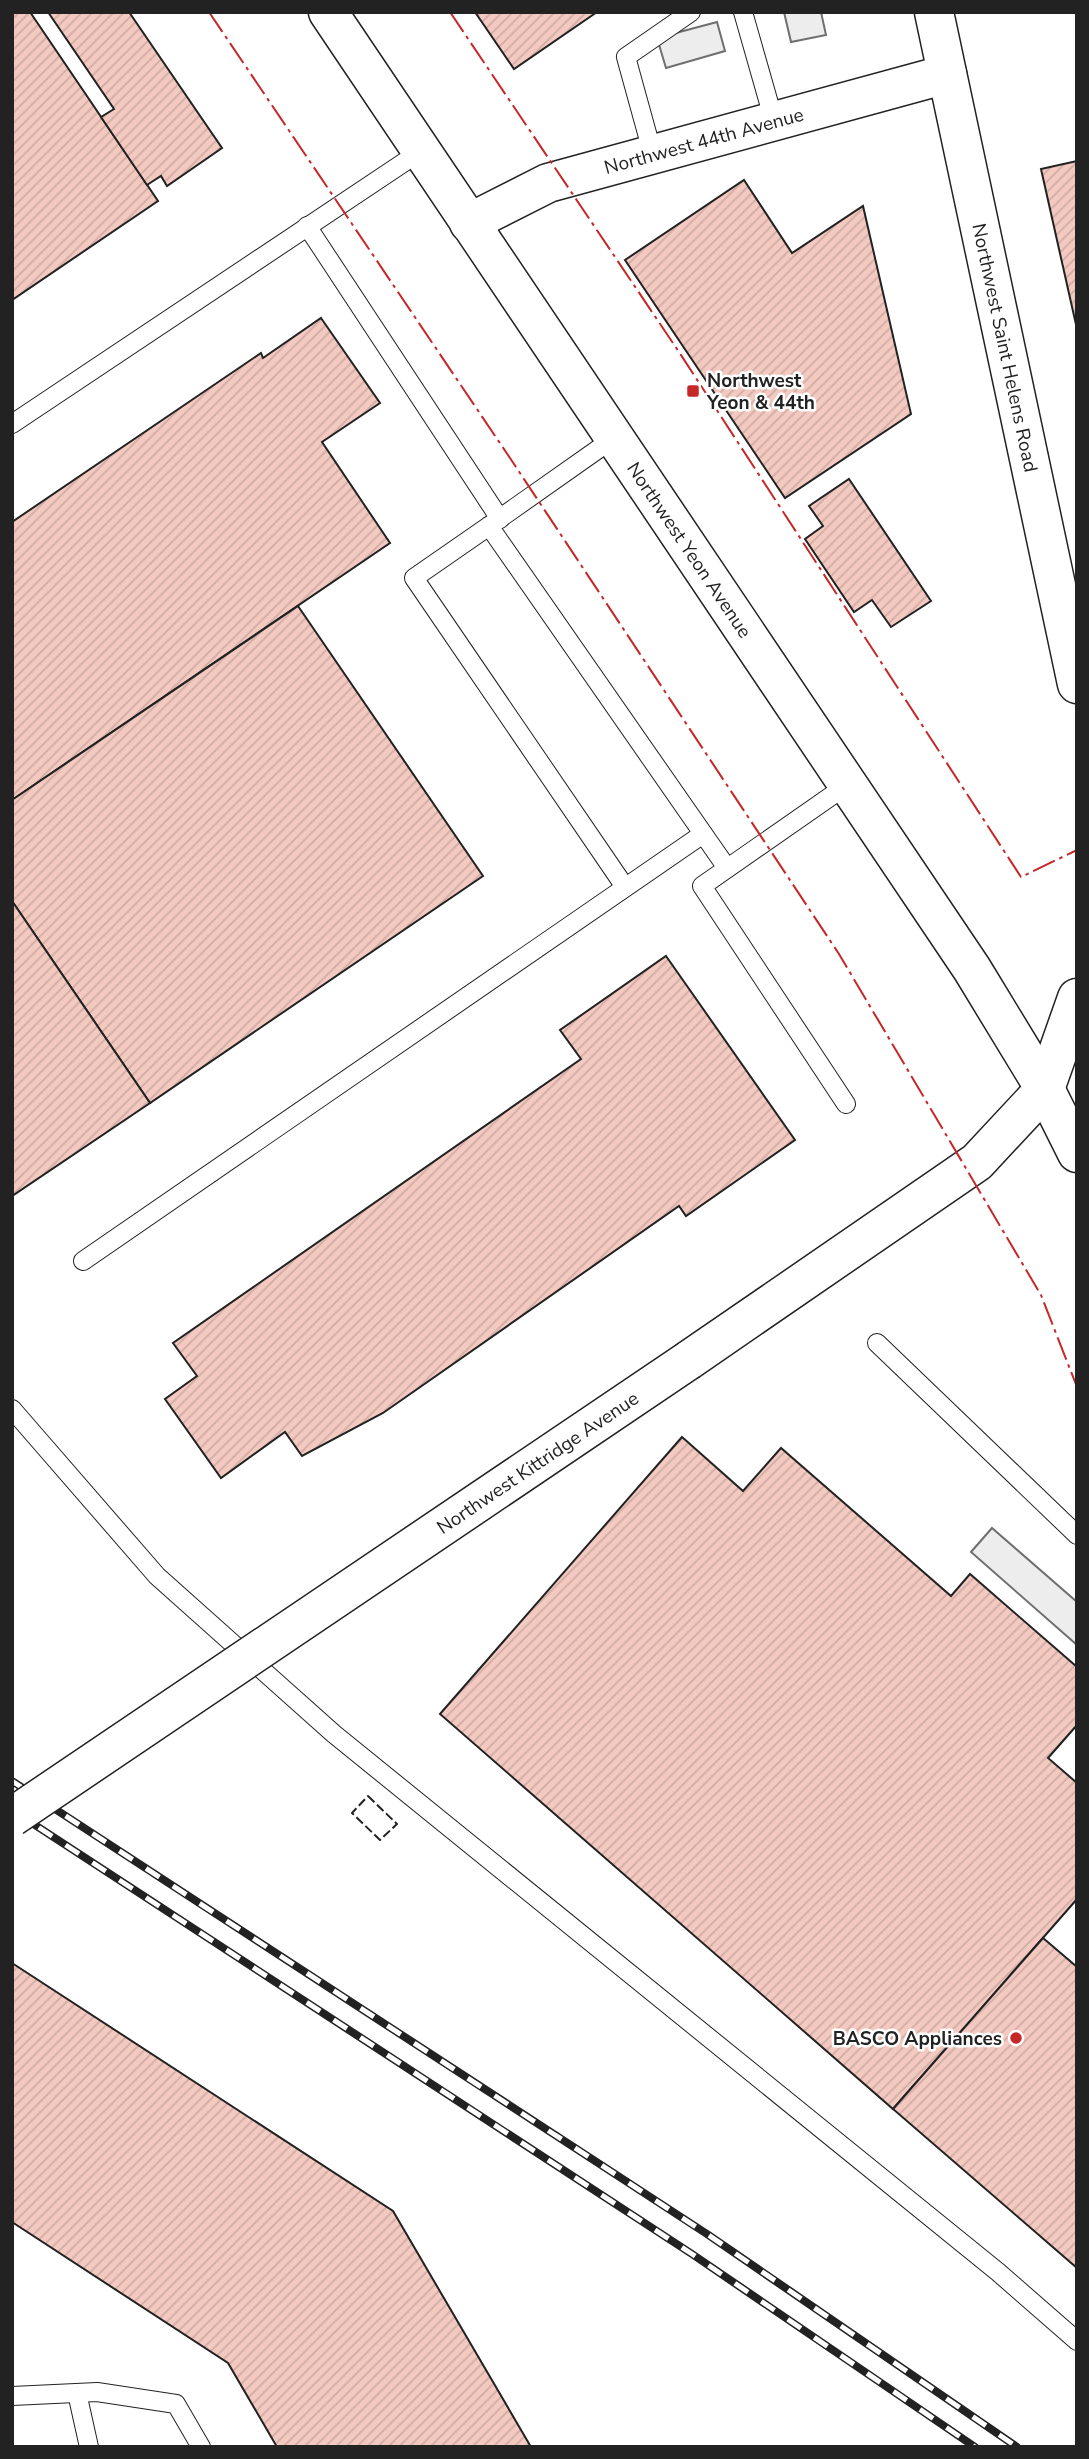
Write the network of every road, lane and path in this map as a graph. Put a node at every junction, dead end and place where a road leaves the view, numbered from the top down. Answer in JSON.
{"nodes":[{"id":1,"x":328,"y":12,"type":"edge"},
{"id":2,"x":691,"y":12,"type":"edge"},
{"id":3,"x":743,"y":12,"type":"edge"},
{"id":4,"x":934,"y":12,"type":"edge"},
{"id":5,"x":947,"y":74,"type":"junction"},
{"id":6,"x":774,"y":121,"type":"junction"},
{"id":7,"x":421,"y":151,"type":"junction"},
{"id":8,"x":653,"y":155,"type":"junction"},
{"id":9,"x":469,"y":223,"type":"junction"},
{"id":10,"x":307,"y":226,"type":"junction"},
{"id":11,"x":12,"y":424,"type":"edge"},
{"id":12,"x":614,"y":438,"type":"junction"},
{"id":13,"x":495,"y":522,"type":"junction"},
{"id":14,"x":1077,"y":684,"type":"edge"},
{"id":15,"x":848,"y":785,"type":"junction"},
{"id":16,"x":703,"y":834,"type":"junction"},
{"id":17,"x":727,"y":868,"type":"junction"},
{"id":18,"x":625,"y":887,"type":"junction"},
{"id":19,"x":1077,"y":998,"type":"edge"},
{"id":20,"x":1045,"y":1089,"type":"junction"},
{"id":21,"x":846,"y":1104,"type":"dead end"},
{"id":22,"x":1077,"y":1153,"type":"edge"},
{"id":23,"x":83,"y":1261,"type":"dead end"},
{"id":24,"x":877,"y":1343,"type":"dead end"},
{"id":25,"x":12,"y":1409,"type":"edge"},
{"id":26,"x":1077,"y":1535,"type":"edge"},
{"id":27,"x":12,"y":1817,"type":"edge"},
{"id":28,"x":1077,"y":2341,"type":"edge"},
{"id":29,"x":77,"y":2393,"type":"junction"},
{"id":30,"x":12,"y":2396,"type":"edge"},
{"id":31,"x":89,"y":2447,"type":"edge"},
{"id":32,"x":201,"y":2447,"type":"edge"}],
"edges":[{"from":1,"to":7,"type":"main road","name":"Northwest Yeon Avenue"},
{"from":2,"to":8,"type":"lane"},
{"from":3,"to":6,"type":"lane"},
{"from":4,"to":5,"type":"main road","name":"Northwest Saint Helens Road"},
{"from":5,"to":6,"type":"main road","name":"Northwest 44th Avenue"},
{"from":5,"to":14,"type":"main road","name":"Northwest Saint Helens Road"},
{"from":6,"to":8,"type":"main road","name":"Northwest 44th Avenue"},
{"from":7,"to":9,"type":"main road","name":"Northwest Yeon Avenue"},
{"from":7,"to":10,"type":"lane"},
{"from":8,"to":9,"type":"main road","name":"Northwest 44th Avenue"},
{"from":9,"to":12,"type":"main road","name":"Northwest Yeon Avenue"},
{"from":10,"to":11,"type":"lane"},
{"from":10,"to":13,"type":"lane"},
{"from":12,"to":13,"type":"lane"},
{"from":12,"to":15,"type":"main road","name":"Northwest Yeon Avenue"},
{"from":13,"to":16,"type":"lane"},
{"from":13,"to":18,"type":"lane"},
{"from":15,"to":17,"type":"lane"},
{"from":15,"to":20,"type":"main road","name":"Northwest Yeon Avenue"},
{"from":16,"to":17,"type":"lane"},
{"from":16,"to":18,"type":"lane"},
{"from":17,"to":21,"type":"lane"},
{"from":18,"to":23,"type":"lane"},
{"from":19,"to":20,"type":"main road"},
{"from":20,"to":22,"type":"main road"},
{"from":20,"to":27,"type":"main road","name":"Northwest Kittridge Avenue","bridge":true},
{"from":24,"to":26,"type":"lane"},
{"from":25,"to":28,"type":"lane"},
{"from":29,"to":30,"type":"lane"},
{"from":29,"to":31,"type":"lane"},
{"from":29,"to":32,"type":"lane"}]}
